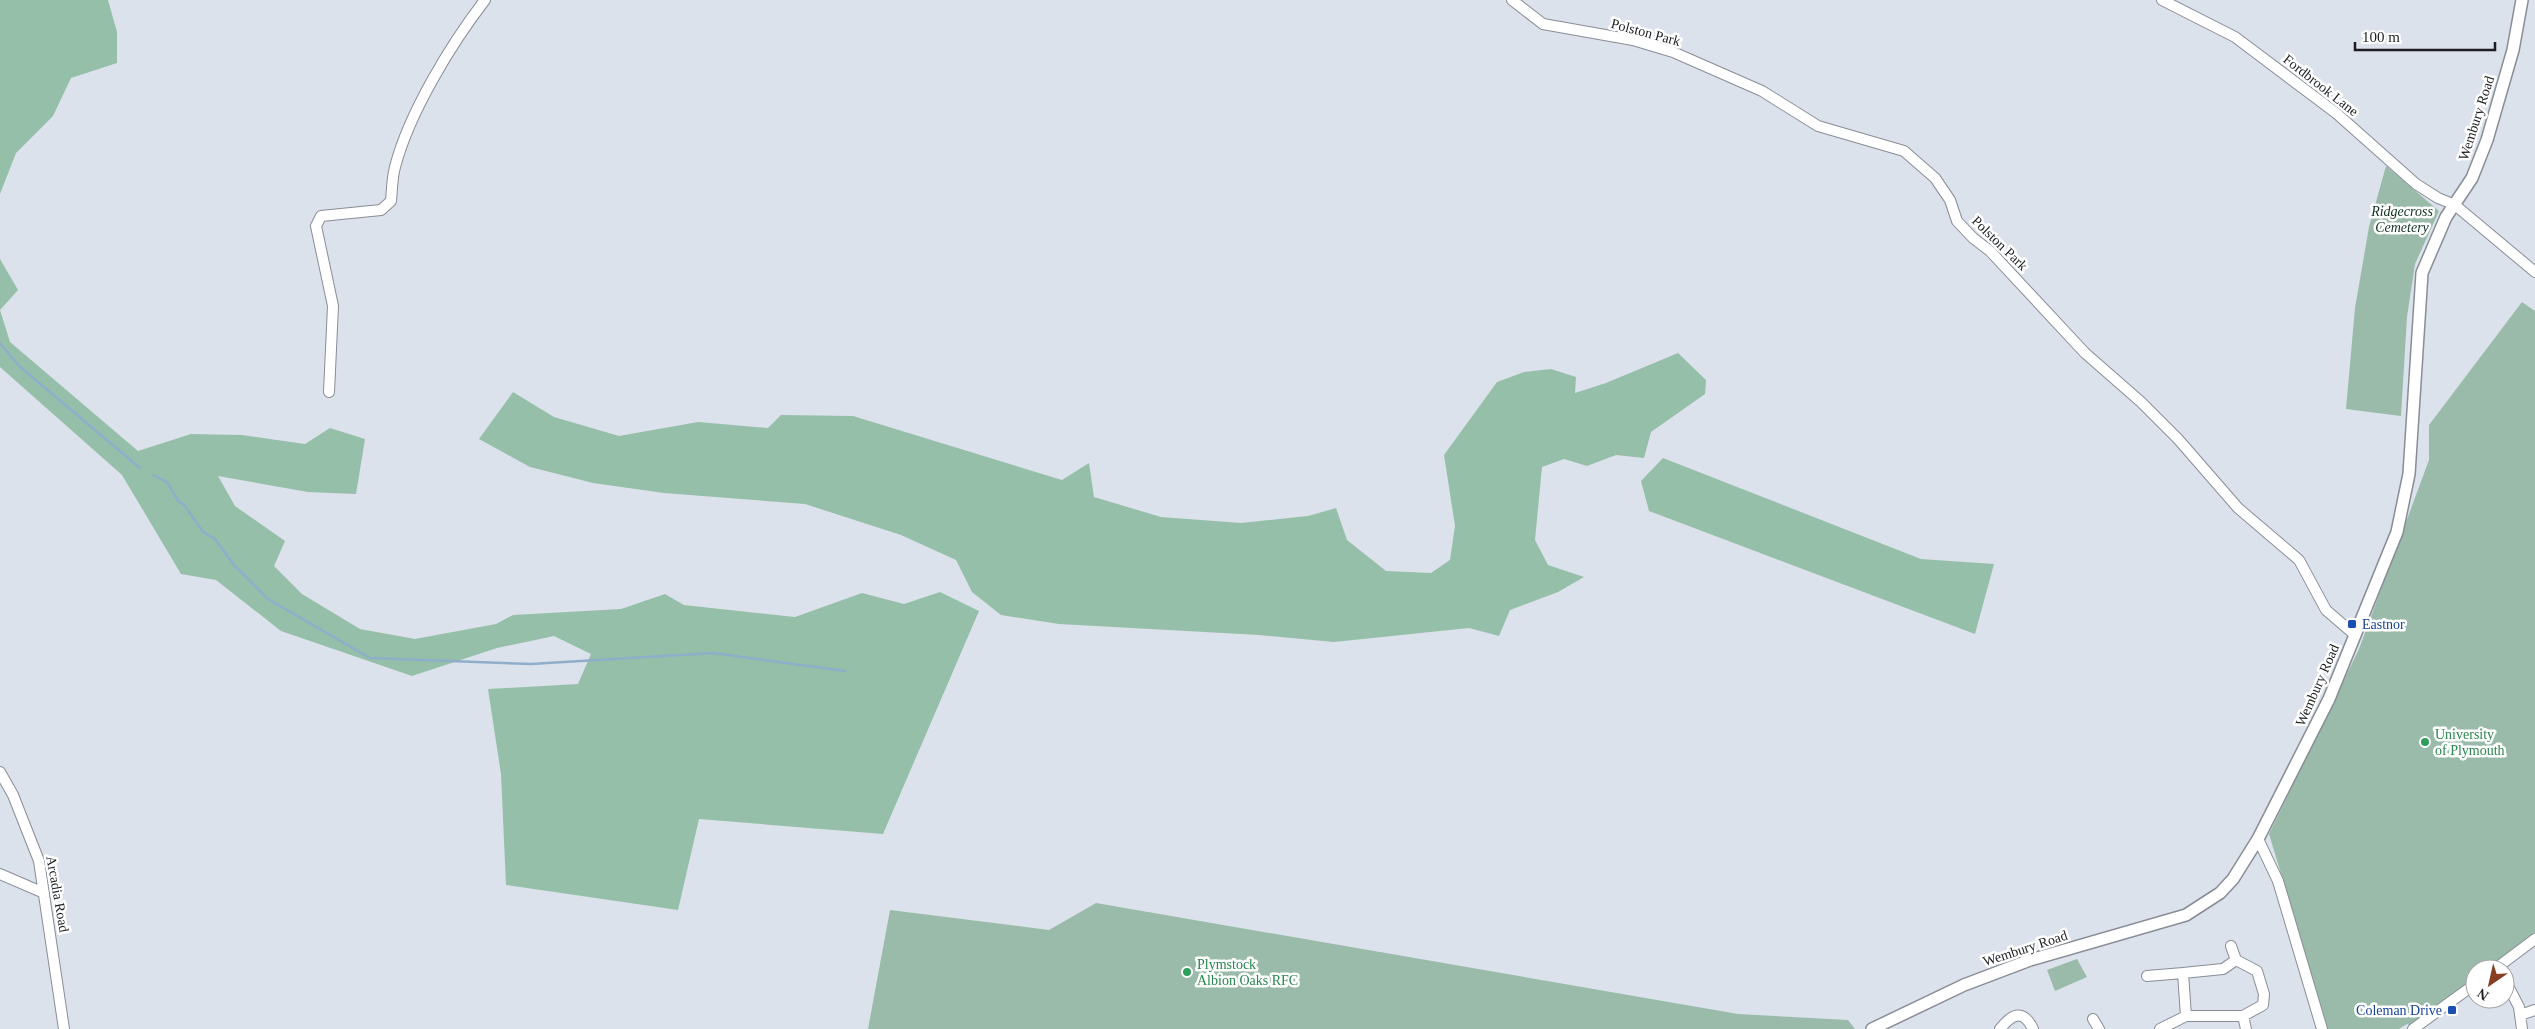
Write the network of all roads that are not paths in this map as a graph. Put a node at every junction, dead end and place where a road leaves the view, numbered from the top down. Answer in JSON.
{"nodes":[{"id":1,"x":485,"y":0,"type":"edge"},
{"id":2,"x":1512,"y":0,"type":"edge"},
{"id":3,"x":2162,"y":0,"type":"edge"},
{"id":4,"x":2522,"y":0,"type":"edge"},
{"id":5,"x":2454,"y":205,"type":"junction"},
{"id":6,"x":2535,"y":272,"type":"edge"},
{"id":7,"x":329,"y":392,"type":"dead end"},
{"id":8,"x":2355,"y":635,"type":"junction"},
{"id":9,"x":0,"y":772,"type":"edge"},
{"id":10,"x":2258,"y":839,"type":"junction"},
{"id":11,"x":0,"y":874,"type":"edge"},
{"id":12,"x":44,"y":893,"type":"junction"},
{"id":13,"x":2535,"y":939,"type":"edge"},
{"id":14,"x":2232,"y":946,"type":"dead end"},
{"id":15,"x":2510,"y":959,"type":"edge"},
{"id":16,"x":2236,"y":960,"type":"junction"},
{"id":17,"x":2183,"y":973,"type":"junction"},
{"id":18,"x":2147,"y":976,"type":"dead end"},
{"id":19,"x":2465,"y":991,"type":"edge"},
{"id":20,"x":2515,"y":999,"type":"edge"},
{"id":21,"x":2535,"y":1010,"type":"edge"},
{"id":22,"x":2520,"y":1015,"type":"junction"},
{"id":23,"x":2186,"y":1016,"type":"junction"},
{"id":24,"x":2243,"y":1016,"type":"junction"},
{"id":25,"x":2093,"y":1019,"type":"dead end"},
{"id":26,"x":64,"y":1029,"type":"edge"},
{"id":27,"x":1872,"y":1029,"type":"edge"},
{"id":28,"x":2000,"y":1029,"type":"edge"},
{"id":29,"x":2033,"y":1029,"type":"edge"},
{"id":30,"x":2099,"y":1029,"type":"edge"},
{"id":31,"x":2160,"y":1029,"type":"edge"},
{"id":32,"x":2246,"y":1029,"type":"edge"},
{"id":33,"x":2322,"y":1029,"type":"edge"},
{"id":34,"x":2414,"y":1029,"type":"edge"},
{"id":35,"x":2522,"y":1029,"type":"edge"}],
"edges":[{"from":1,"to":7,"type":"street"},
{"from":2,"to":8,"type":"street","name":"Polston Park"},
{"from":3,"to":5,"type":"street","name":"Fordbrook Lane"},
{"from":4,"to":5,"type":"street","name":"Wembury Road"},
{"from":5,"to":6,"type":"street","name":"Fordbrook Lane"},
{"from":5,"to":8,"type":"street","name":"Wembury Road"},
{"from":8,"to":10,"type":"street","name":"Wembury Road"},
{"from":9,"to":12,"type":"street","name":"Arcadia Road"},
{"from":10,"to":27,"type":"street","name":"Wembury Road"},
{"from":10,"to":33,"type":"street"},
{"from":11,"to":12,"type":"street"},
{"from":12,"to":26,"type":"street","name":"Arcadia Road"},
{"from":13,"to":15,"type":"street"},
{"from":14,"to":16,"type":"street"},
{"from":16,"to":17,"type":"street"},
{"from":16,"to":24,"type":"street"},
{"from":17,"to":18,"type":"street"},
{"from":17,"to":23,"type":"street"},
{"from":19,"to":34,"type":"street"},
{"from":20,"to":22,"type":"street"},
{"from":21,"to":22,"type":"street"},
{"from":22,"to":35,"type":"street"},
{"from":23,"to":24,"type":"street"},
{"from":23,"to":31,"type":"street"},
{"from":24,"to":32,"type":"street"},
{"from":25,"to":30,"type":"street"},
{"from":28,"to":29,"type":"street"}]}
